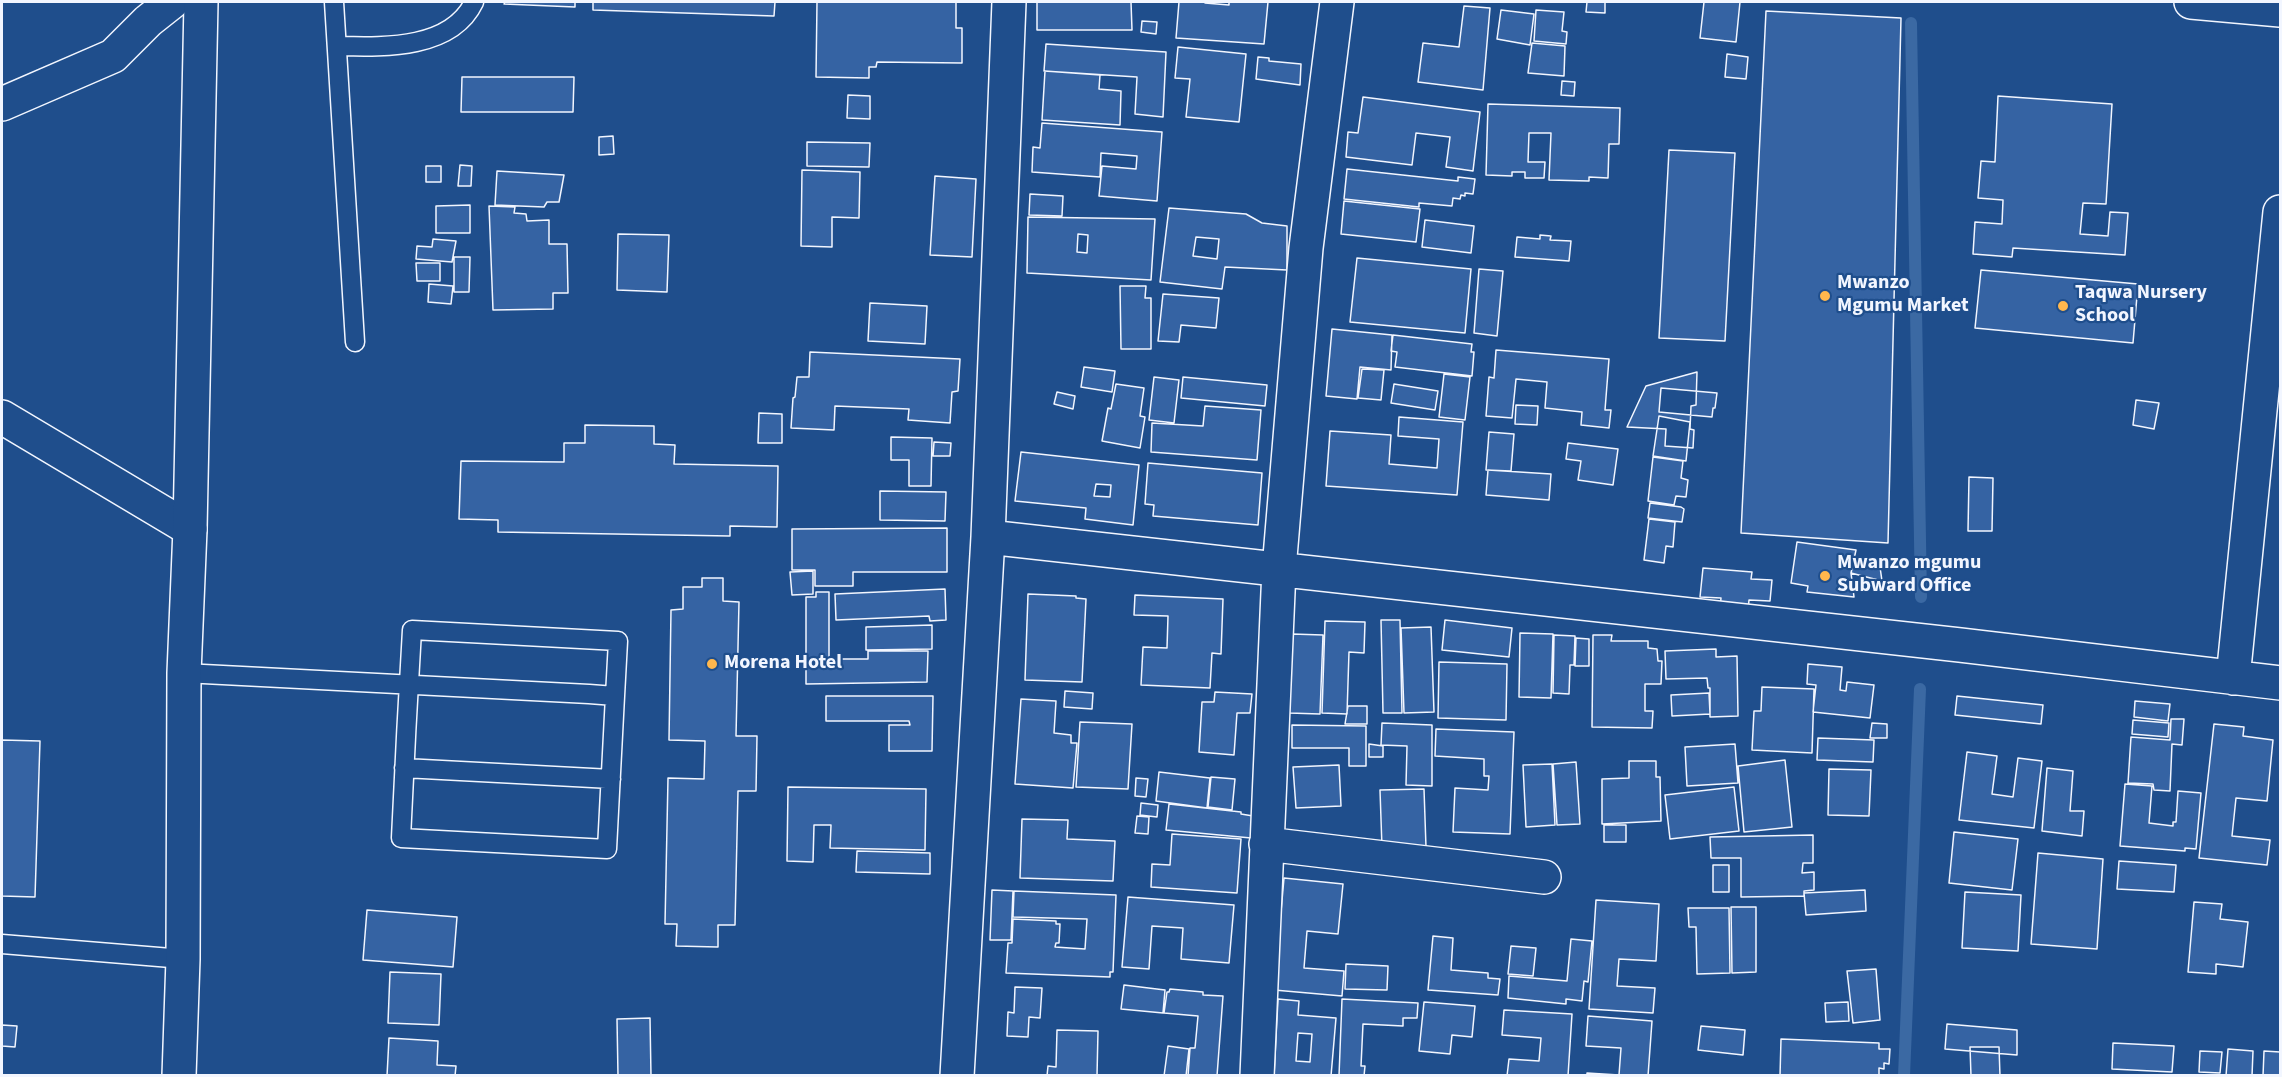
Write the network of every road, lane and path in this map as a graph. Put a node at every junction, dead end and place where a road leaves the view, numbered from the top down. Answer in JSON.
{"nodes":[{"id":1,"x":172,"y":2,"type":"edge"},
{"id":2,"x":201,"y":2,"type":"edge"},
{"id":3,"x":334,"y":2,"type":"edge"},
{"id":4,"x":474,"y":2,"type":"edge"},
{"id":5,"x":1010,"y":2,"type":"edge"},
{"id":6,"x":1337,"y":2,"type":"edge"},
{"id":7,"x":2191,"y":2,"type":"edge"},
{"id":8,"x":2280,"y":10,"type":"edge"},
{"id":9,"x":337,"y":46,"type":"junction"},
{"id":10,"x":2,"y":104,"type":"edge"},
{"id":11,"x":2280,"y":212,"type":"edge"},
{"id":12,"x":2274,"y":326,"type":"edge"},
{"id":13,"x":355,"y":342,"type":"dead end"},
{"id":14,"x":2,"y":417,"type":"edge"},
{"id":15,"x":190,"y":529,"type":"junction"},
{"id":16,"x":988,"y":537,"type":"junction"},
{"id":17,"x":1279,"y":569,"type":"junction"},
{"id":18,"x":184,"y":673,"type":"junction"},
{"id":19,"x":2233,"y":678,"type":"junction"},
{"id":20,"x":2280,"y":683,"type":"edge"},
{"id":21,"x":409,"y":685,"type":"junction"},
{"id":22,"x":615,"y":696,"type":"junction"},
{"id":23,"x":404,"y":768,"type":"junction"},
{"id":24,"x":611,"y":778,"type":"junction"},
{"id":25,"x":1266,"y":844,"type":"junction"},
{"id":26,"x":1544,"y":877,"type":"dead end"},
{"id":27,"x":2,"y":944,"type":"edge"},
{"id":28,"x":183,"y":959,"type":"junction"},
{"id":29,"x":179,"y":1076,"type":"edge"},
{"id":30,"x":957,"y":1076,"type":"edge"},
{"id":31,"x":1257,"y":1076,"type":"edge"}],
"edges":[{"from":1,"to":10,"type":"main road"},
{"from":2,"to":15,"type":"main road"},
{"from":3,"to":9,"type":"lane"},
{"from":4,"to":9,"type":"lane"},
{"from":5,"to":16,"type":"main road"},
{"from":6,"to":17,"type":"main road"},
{"from":7,"to":8,"type":"main road"},
{"from":9,"to":13,"type":"lane"},
{"from":11,"to":12,"type":"main road"},
{"from":12,"to":19,"type":"main road"},
{"from":14,"to":15,"type":"main road"},
{"from":15,"to":18,"type":"main road"},
{"from":16,"to":17,"type":"main road"},
{"from":16,"to":30,"type":"main road"},
{"from":17,"to":19,"type":"main road"},
{"from":17,"to":25,"type":"main road"},
{"from":18,"to":21,"type":"lane"},
{"from":18,"to":28,"type":"main road"},
{"from":19,"to":20,"type":"main road"},
{"from":21,"to":22,"type":"lane"},
{"from":21,"to":22,"type":"lane"},
{"from":21,"to":23,"type":"lane"},
{"from":22,"to":24,"type":"lane"},
{"from":23,"to":24,"type":"lane"},
{"from":23,"to":24,"type":"lane"},
{"from":25,"to":26,"type":"main road"},
{"from":25,"to":31,"type":"main road"},
{"from":27,"to":28,"type":"lane"},
{"from":28,"to":29,"type":"main road"}]}
